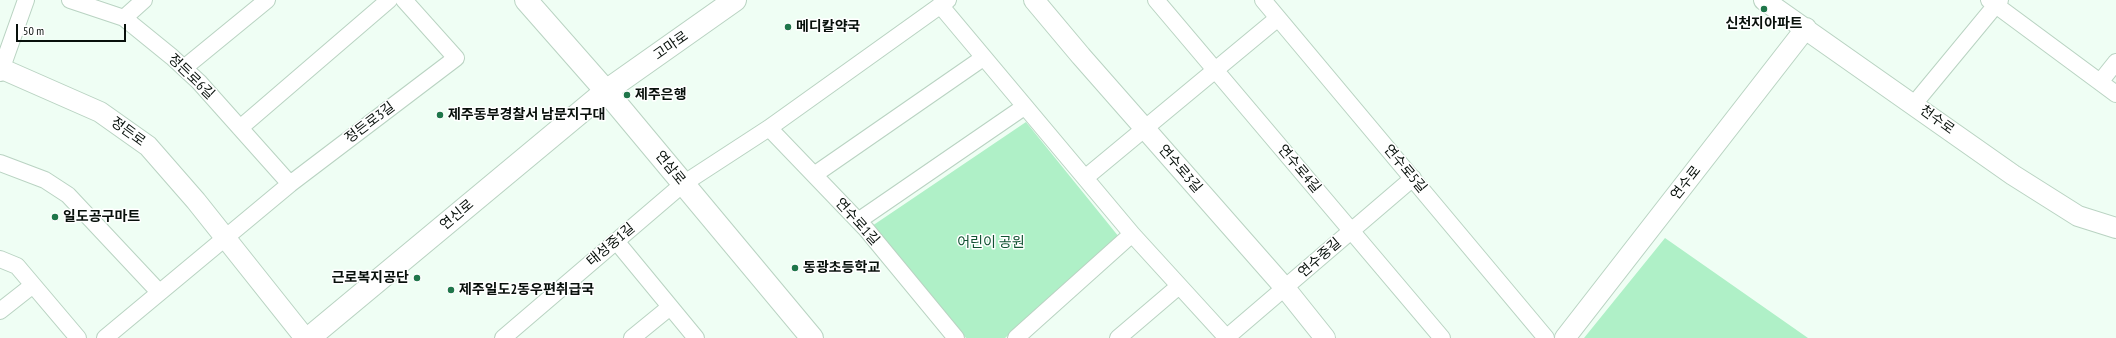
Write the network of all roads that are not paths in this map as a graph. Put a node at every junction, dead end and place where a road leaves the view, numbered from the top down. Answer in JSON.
{"nodes":[{"id":1,"x":26,"y":0,"type":"edge"},
{"id":2,"x":70,"y":0,"type":"edge"},
{"id":3,"x":144,"y":0,"type":"edge"},
{"id":4,"x":267,"y":0,"type":"edge"},
{"id":5,"x":389,"y":0,"type":"edge"},
{"id":6,"x":404,"y":0,"type":"edge"},
{"id":7,"x":526,"y":0,"type":"edge"},
{"id":8,"x":735,"y":0,"type":"edge"},
{"id":9,"x":1034,"y":0,"type":"edge"},
{"id":10,"x":1156,"y":0,"type":"edge"},
{"id":11,"x":1263,"y":0,"type":"edge"},
{"id":12,"x":1764,"y":0,"type":"edge"},
{"id":13,"x":1995,"y":2,"type":"edge"},
{"id":14,"x":944,"y":3,"type":"edge"},
{"id":15,"x":124,"y":18,"type":"junction"},
{"id":16,"x":1278,"y":18,"type":"junction"},
{"id":17,"x":1806,"y":28,"type":"junction"},
{"id":18,"x":983,"y":58,"type":"junction"},
{"id":19,"x":2116,"y":62,"type":"edge"},
{"id":20,"x":184,"y":68,"type":"junction"},
{"id":21,"x":1,"y":70,"type":"edge"},
{"id":22,"x":1215,"y":70,"type":"junction"},
{"id":23,"x":2100,"y":82,"type":"junction"},
{"id":24,"x":606,"y":91,"type":"junction"},
{"id":25,"x":2116,"y":94,"type":"edge"},
{"id":26,"x":1914,"y":104,"type":"junction"},
{"id":27,"x":1024,"y":107,"type":"junction"},
{"id":28,"x":240,"y":128,"type":"junction"},
{"id":29,"x":769,"y":128,"type":"junction"},
{"id":30,"x":1145,"y":130,"type":"junction"},
{"id":31,"x":0,"y":163,"type":"edge"},
{"id":32,"x":814,"y":175,"type":"junction"},
{"id":33,"x":1084,"y":178,"type":"junction"},
{"id":34,"x":1413,"y":178,"type":"junction"},
{"id":35,"x":290,"y":184,"type":"junction"},
{"id":36,"x":683,"y":184,"type":"junction"},
{"id":37,"x":858,"y":221,"type":"junction"},
{"id":38,"x":2116,"y":228,"type":"edge"},
{"id":39,"x":1352,"y":231,"type":"junction"},
{"id":40,"x":1132,"y":234,"type":"junction"},
{"id":41,"x":224,"y":238,"type":"junction"},
{"id":42,"x":616,"y":241,"type":"junction"},
{"id":43,"x":0,"y":259,"type":"edge"},
{"id":44,"x":33,"y":285,"type":"junction"},
{"id":45,"x":1179,"y":286,"type":"junction"},
{"id":46,"x":1285,"y":288,"type":"junction"},
{"id":47,"x":159,"y":292,"type":"junction"},
{"id":48,"x":670,"y":307,"type":"junction"},
{"id":49,"x":0,"y":311,"type":"edge"},
{"id":50,"x":78,"y":338,"type":"edge"},
{"id":51,"x":105,"y":338,"type":"edge"},
{"id":52,"x":305,"y":338,"type":"edge"},
{"id":53,"x":309,"y":338,"type":"edge"},
{"id":54,"x":503,"y":338,"type":"edge"},
{"id":55,"x":632,"y":338,"type":"edge"},
{"id":56,"x":696,"y":338,"type":"edge"},
{"id":57,"x":812,"y":338,"type":"edge"},
{"id":58,"x":956,"y":338,"type":"edge"},
{"id":59,"x":1016,"y":338,"type":"edge"},
{"id":60,"x":1118,"y":338,"type":"edge"},
{"id":61,"x":1227,"y":338,"type":"edge"},
{"id":62,"x":1325,"y":338,"type":"edge"},
{"id":63,"x":1442,"y":338,"type":"edge"},
{"id":64,"x":1546,"y":338,"type":"edge"},
{"id":65,"x":1565,"y":338,"type":"edge"}],
"edges":[{"from":1,"to":21,"type":"street"},
{"from":2,"to":15,"type":"street","name":"정든로6길"},
{"from":3,"to":15,"type":"street"},
{"from":4,"to":20,"type":"street"},
{"from":5,"to":28,"type":"street"},
{"from":6,"to":35,"type":"street","name":"정든로3길"},
{"from":7,"to":24,"type":"main road","name":"연삼로"},
{"from":8,"to":24,"type":"main road","name":"고마로"},
{"from":9,"to":30,"type":"street","name":"연수로3길"},
{"from":10,"to":22,"type":"street","name":"연수로4길"},
{"from":11,"to":16,"type":"street","name":"연수로5길"},
{"from":12,"to":17,"type":"street","name":"천수로"},
{"from":13,"to":23,"type":"street"},
{"from":13,"to":26,"type":"street"},
{"from":14,"to":18,"type":"street"},
{"from":14,"to":29,"type":"street"},
{"from":15,"to":20,"type":"street","name":"정든로6길"},
{"from":16,"to":22,"type":"street"},
{"from":16,"to":34,"type":"street","name":"연수로5길"},
{"from":17,"to":26,"type":"street","name":"천수로"},
{"from":17,"to":65,"type":"street","name":"연수로"},
{"from":18,"to":27,"type":"street"},
{"from":18,"to":32,"type":"street"},
{"from":19,"to":23,"type":"street"},
{"from":20,"to":28,"type":"street","name":"정든로6길"},
{"from":21,"to":41,"type":"street","name":"정든로"},
{"from":22,"to":30,"type":"street"},
{"from":22,"to":39,"type":"street","name":"연수로4길"},
{"from":23,"to":25,"type":"street"},
{"from":24,"to":36,"type":"main road","name":"연삼로"},
{"from":24,"to":53,"type":"main road","name":"연신로"},
{"from":26,"to":38,"type":"street","name":"천수로"},
{"from":27,"to":33,"type":"street"},
{"from":27,"to":37,"type":"street"},
{"from":28,"to":35,"type":"street","name":"정든로6길"},
{"from":29,"to":32,"type":"street","name":"연수로1길"},
{"from":29,"to":36,"type":"street"},
{"from":30,"to":33,"type":"street"},
{"from":30,"to":46,"type":"street","name":"연수로3길"},
{"from":31,"to":47,"type":"street"},
{"from":32,"to":37,"type":"street","name":"연수로1길"},
{"from":33,"to":40,"type":"street"},
{"from":34,"to":39,"type":"street","name":"연수중길"},
{"from":34,"to":64,"type":"street","name":"연수로5길"},
{"from":35,"to":41,"type":"street","name":"정든로3길"},
{"from":36,"to":42,"type":"street","name":"태성중1길"},
{"from":36,"to":57,"type":"main road","name":"연삼로"},
{"from":37,"to":58,"type":"street","name":"연수로1길"},
{"from":39,"to":46,"type":"street","name":"연수중길"},
{"from":39,"to":63,"type":"street","name":"연수로4길"},
{"from":40,"to":45,"type":"street"},
{"from":40,"to":59,"type":"street"},
{"from":41,"to":47,"type":"street"},
{"from":41,"to":52,"type":"street","name":"정든로"},
{"from":42,"to":48,"type":"street"},
{"from":42,"to":54,"type":"street","name":"태성중1길"},
{"from":43,"to":44,"type":"street"},
{"from":44,"to":49,"type":"street"},
{"from":44,"to":50,"type":"street"},
{"from":45,"to":60,"type":"street"},
{"from":45,"to":61,"type":"street"},
{"from":46,"to":61,"type":"street","name":"연수중길"},
{"from":46,"to":62,"type":"street","name":"연수로3길"},
{"from":47,"to":51,"type":"street"},
{"from":48,"to":55,"type":"street"},
{"from":48,"to":56,"type":"street"}]}
